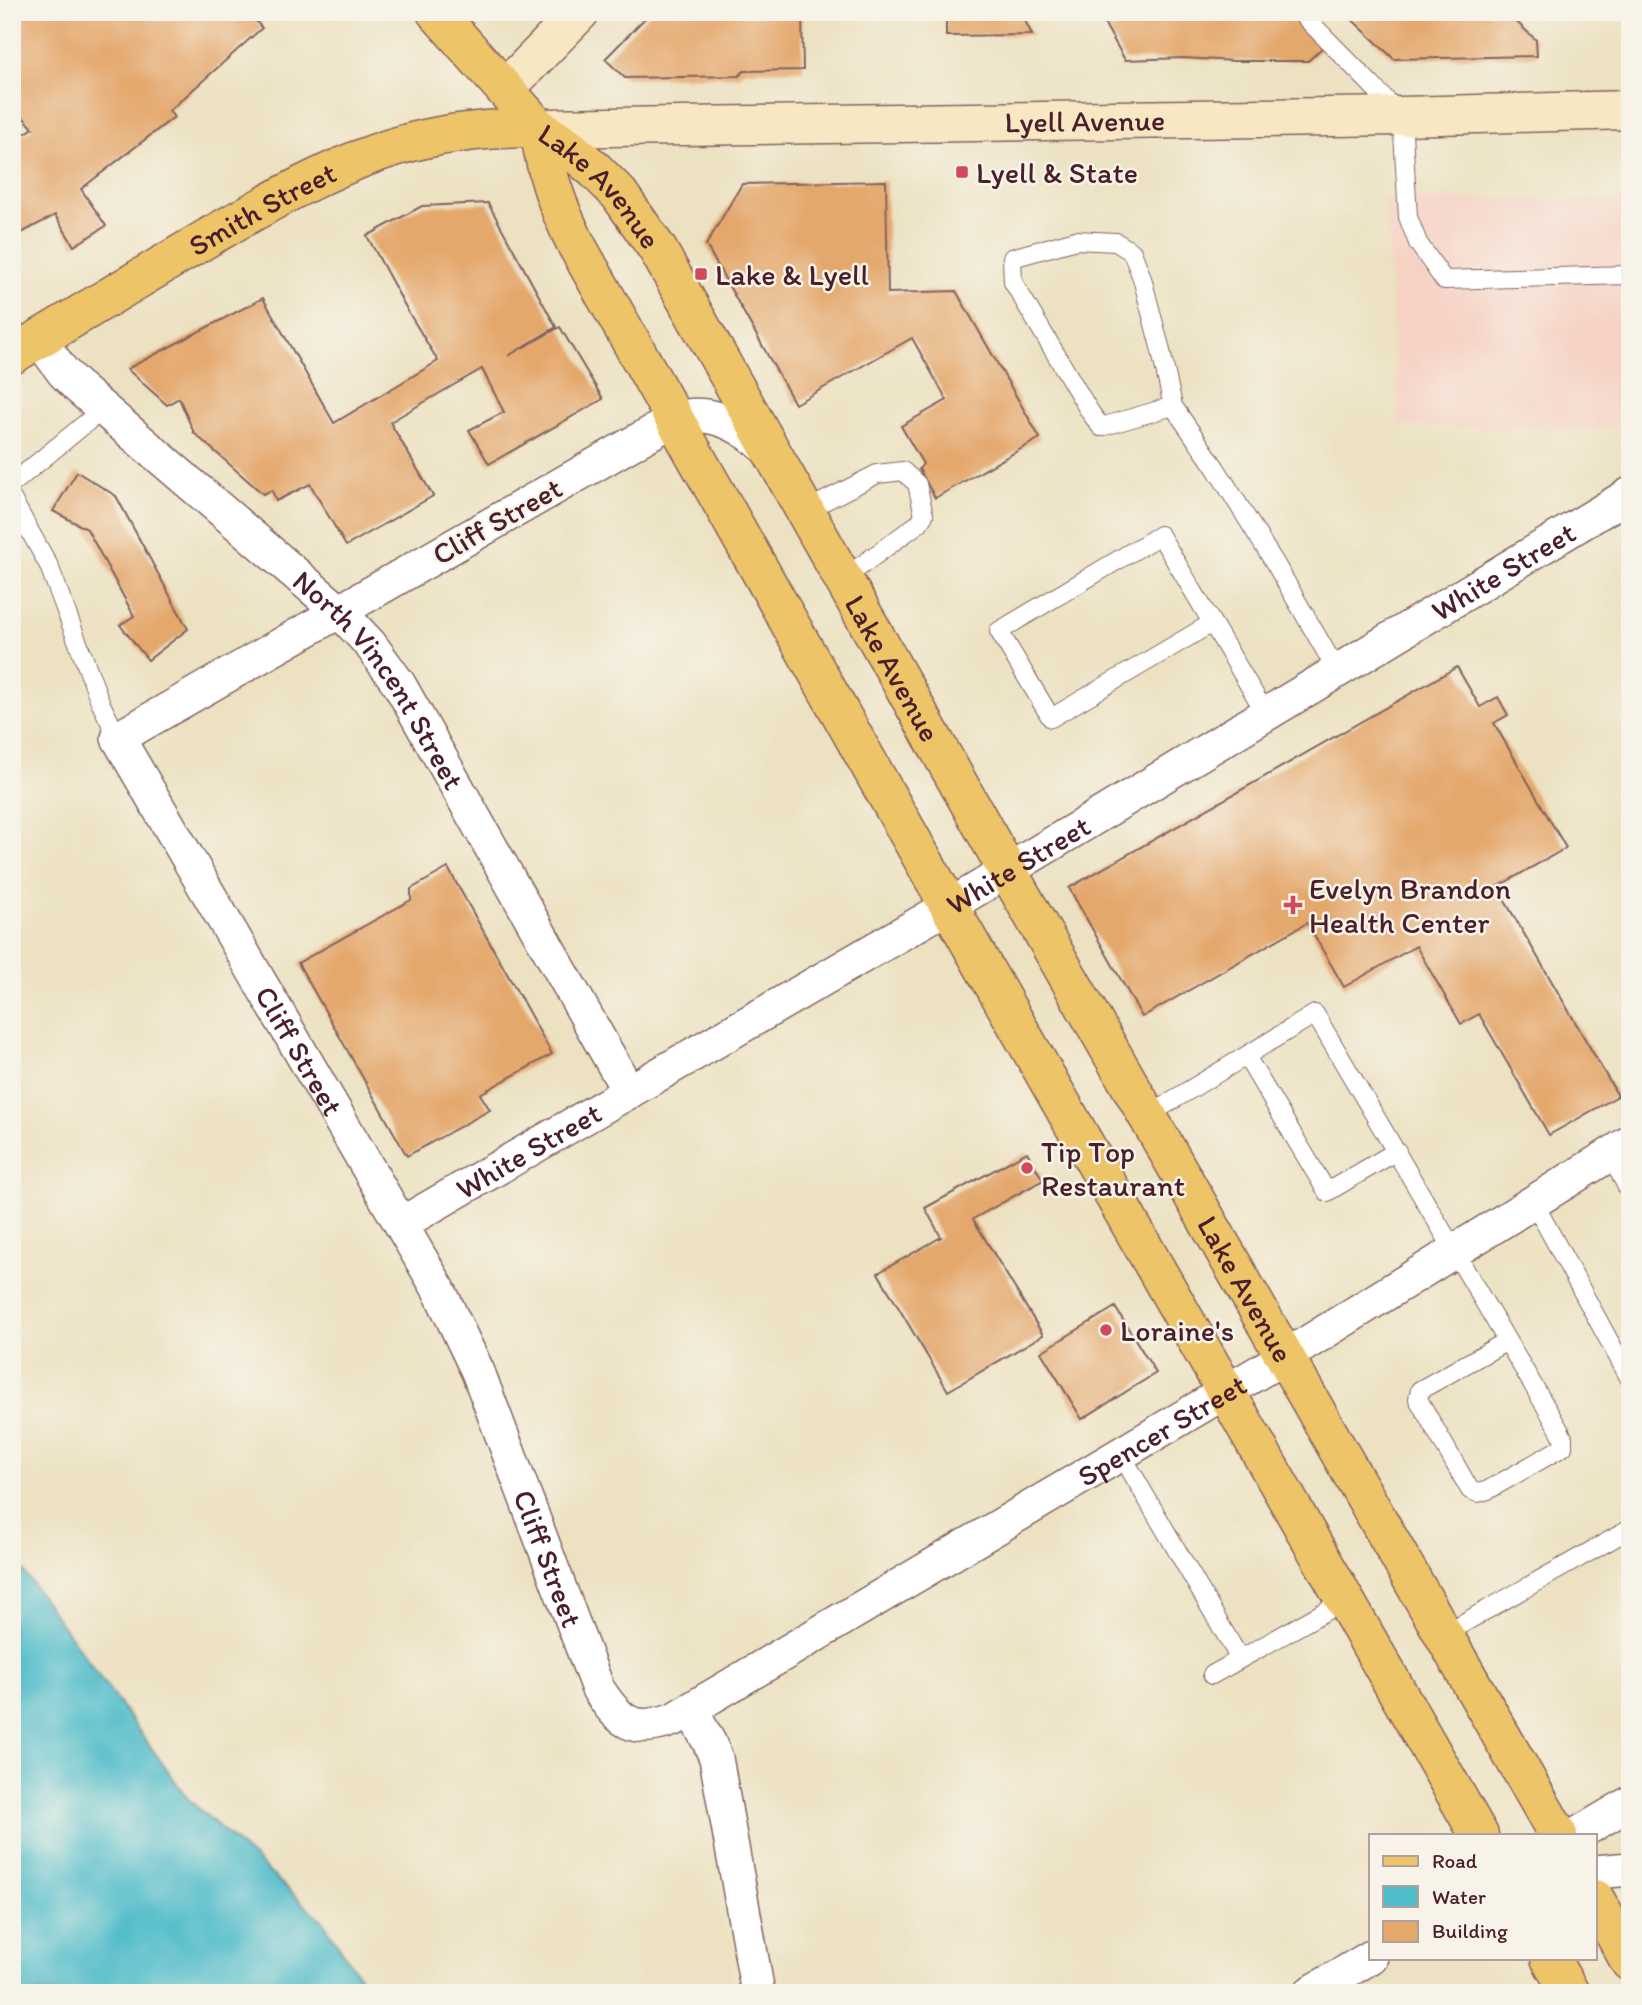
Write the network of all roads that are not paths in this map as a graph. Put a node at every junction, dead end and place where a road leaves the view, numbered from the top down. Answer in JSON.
{"nodes":[{"id":1,"x":436,"y":12,"type":"edge"},
{"id":2,"x":580,"y":12,"type":"edge"},
{"id":3,"x":1300,"y":12,"type":"edge"},
{"id":4,"x":505,"y":89,"type":"junction"},
{"id":5,"x":1630,"y":110,"type":"edge"},
{"id":6,"x":1402,"y":116,"type":"junction"},
{"id":7,"x":539,"y":128,"type":"junction"},
{"id":8,"x":1630,"y":275,"type":"edge"},
{"id":9,"x":26,"y":347,"type":"edge"},
{"id":10,"x":1173,"y":406,"type":"junction"},
{"id":11,"x":103,"y":409,"type":"junction"},
{"id":12,"x":675,"y":419,"type":"junction"},
{"id":13,"x":773,"y":455,"type":"junction"},
{"id":14,"x":12,"y":484,"type":"edge"},
{"id":15,"x":1630,"y":494,"type":"edge"},
{"id":16,"x":12,"y":499,"type":"edge"},
{"id":17,"x":805,"y":511,"type":"junction"},
{"id":18,"x":843,"y":579,"type":"junction"},
{"id":19,"x":339,"y":611,"type":"junction"},
{"id":20,"x":1212,"y":623,"type":"junction"},
{"id":21,"x":1337,"y":671,"type":"junction"},
{"id":22,"x":1266,"y":714,"type":"junction"},
{"id":23,"x":118,"y":738,"type":"junction"},
{"id":24,"x":1007,"y":870,"type":"junction"},
{"id":25,"x":949,"y":905,"type":"junction"},
{"id":26,"x":1246,"y":1056,"type":"junction"},
{"id":27,"x":629,"y":1091,"type":"junction"},
{"id":28,"x":1148,"y":1115,"type":"junction"},
{"id":29,"x":1620,"y":1148,"type":"edge"},
{"id":30,"x":1396,"y":1151,"type":"junction"},
{"id":31,"x":1630,"y":1193,"type":"edge"},
{"id":32,"x":1533,"y":1201,"type":"junction"},
{"id":33,"x":401,"y":1224,"type":"junction"},
{"id":34,"x":1455,"y":1251,"type":"junction"},
{"id":35,"x":1507,"y":1341,"type":"junction"},
{"id":36,"x":1286,"y":1356,"type":"junction"},
{"id":37,"x":1630,"y":1379,"type":"edge"},
{"id":38,"x":1227,"y":1391,"type":"junction"},
{"id":39,"x":1121,"y":1454,"type":"junction"},
{"id":40,"x":1630,"y":1529,"type":"edge"},
{"id":41,"x":1345,"y":1600,"type":"junction"},
{"id":42,"x":1444,"y":1634,"type":"junction"},
{"id":43,"x":1240,"y":1659,"type":"junction"},
{"id":44,"x":1212,"y":1675,"type":"dead end"},
{"id":45,"x":691,"y":1710,"type":"junction"},
{"id":46,"x":1630,"y":1803,"type":"edge"},
{"id":47,"x":1478,"y":1834,"type":"edge"},
{"id":48,"x":1557,"y":1834,"type":"edge"},
{"id":49,"x":1578,"y":1834,"type":"edge"},
{"id":50,"x":1630,"y":1869,"type":"edge"},
{"id":51,"x":1596,"y":1872,"type":"edge"},
{"id":52,"x":1596,"y":1901,"type":"edge"},
{"id":53,"x":1369,"y":1958,"type":"edge"},
{"id":54,"x":1551,"y":1960,"type":"edge"},
{"id":55,"x":1630,"y":1962,"type":"edge"},
{"id":56,"x":758,"y":1993,"type":"edge"},
{"id":57,"x":1310,"y":1993,"type":"edge"},
{"id":58,"x":1570,"y":1993,"type":"edge"}],
"edges":[{"from":1,"to":4,"type":"main road"},
{"from":2,"to":4,"type":"main road"},
{"from":3,"to":6,"type":"lane"},
{"from":4,"to":7,"type":"main road"},
{"from":5,"to":6,"type":"main road","name":"Lyell Avenue"},
{"from":6,"to":7,"type":"main road","name":"Lyell Avenue"},
{"from":6,"to":8,"type":"lane"},
{"from":7,"to":9,"type":"main road","name":"Smith Street"},
{"from":7,"to":12,"type":"main road","name":"Lake Avenue"},
{"from":7,"to":13,"type":"main road","name":"Lake Avenue"},
{"from":9,"to":11,"type":"street","name":"North Vincent Street"},
{"from":10,"to":10,"type":"lane"},
{"from":10,"to":21,"type":"lane"},
{"from":11,"to":14,"type":"lane"},
{"from":11,"to":19,"type":"street","name":"North Vincent Street"},
{"from":12,"to":13,"type":"street","name":"Cliff Street"},
{"from":12,"to":19,"type":"street","name":"Cliff Street"},
{"from":12,"to":25,"type":"main road","name":"Lake Avenue"},
{"from":13,"to":17,"type":"main road","name":"Lake Avenue"},
{"from":15,"to":21,"type":"street","name":"White Street"},
{"from":16,"to":23,"type":"lane"},
{"from":17,"to":18,"type":"main road","name":"Lake Avenue"},
{"from":17,"to":18,"type":"lane"},
{"from":18,"to":24,"type":"main road","name":"Lake Avenue"},
{"from":19,"to":23,"type":"street","name":"Cliff Street"},
{"from":19,"to":27,"type":"street","name":"North Vincent Street"},
{"from":20,"to":20,"type":"lane"},
{"from":20,"to":22,"type":"lane"},
{"from":21,"to":22,"type":"street","name":"White Street"},
{"from":22,"to":24,"type":"street","name":"White Street"},
{"from":23,"to":33,"type":"street","name":"Cliff Street"},
{"from":24,"to":25,"type":"street","name":"White Street"},
{"from":24,"to":28,"type":"main road","name":"Lake Avenue"},
{"from":25,"to":27,"type":"street","name":"White Street"},
{"from":25,"to":38,"type":"main road","name":"Lake Avenue"},
{"from":26,"to":28,"type":"lane"},
{"from":26,"to":30,"type":"lane"},
{"from":26,"to":30,"type":"lane"},
{"from":27,"to":33,"type":"street","name":"White Street"},
{"from":28,"to":36,"type":"main road","name":"Lake Avenue"},
{"from":29,"to":31,"type":"lane"},
{"from":29,"to":32,"type":"street","name":"Spencer Street"},
{"from":30,"to":34,"type":"lane"},
{"from":32,"to":34,"type":"street","name":"Spencer Street"},
{"from":32,"to":37,"type":"lane"},
{"from":33,"to":45,"type":"street","name":"Cliff Street"},
{"from":34,"to":35,"type":"lane"},
{"from":34,"to":36,"type":"street","name":"Spencer Street"},
{"from":35,"to":35,"type":"lane"},
{"from":36,"to":38,"type":"street","name":"Spencer Street"},
{"from":36,"to":42,"type":"main road","name":"Lake Avenue"},
{"from":38,"to":39,"type":"street","name":"Spencer Street"},
{"from":38,"to":41,"type":"main road","name":"Lake Avenue"},
{"from":39,"to":43,"type":"lane"},
{"from":39,"to":45,"type":"street","name":"Spencer Street"},
{"from":40,"to":42,"type":"lane"},
{"from":41,"to":43,"type":"lane"},
{"from":41,"to":47,"type":"main road","name":"Lake Avenue"},
{"from":42,"to":48,"type":"main road","name":"Lake Avenue"},
{"from":43,"to":44,"type":"lane"},
{"from":45,"to":56,"type":"street"},
{"from":46,"to":49,"type":"street"},
{"from":50,"to":51,"type":"street"},
{"from":52,"to":55,"type":"main road"},
{"from":53,"to":57,"type":"street"},
{"from":54,"to":58,"type":"main road"}]}
